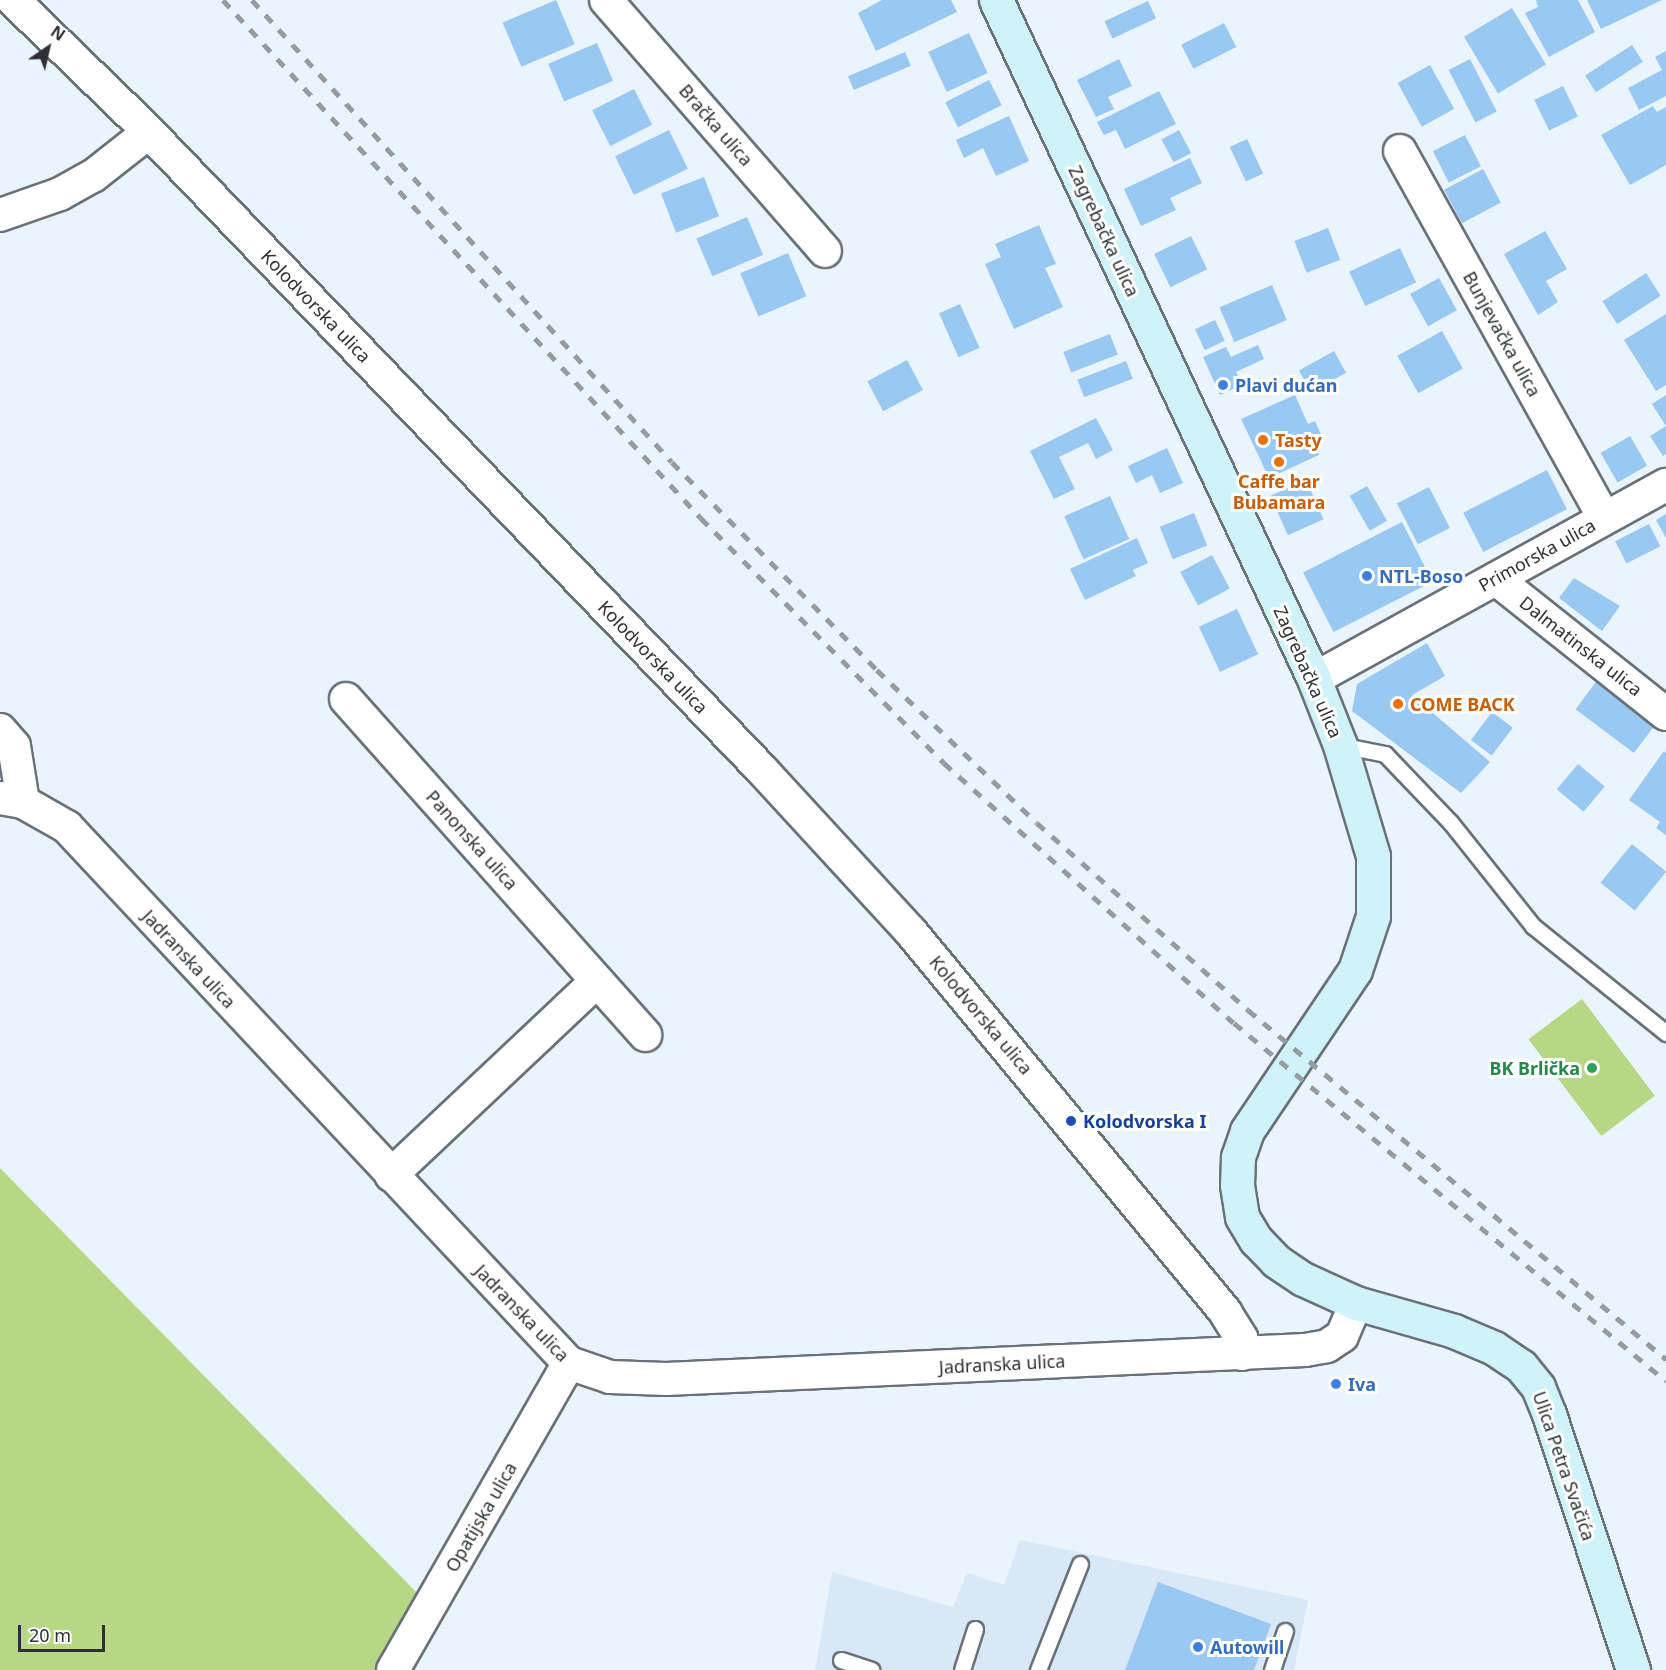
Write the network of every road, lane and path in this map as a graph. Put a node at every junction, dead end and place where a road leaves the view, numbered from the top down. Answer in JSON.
{"nodes":[{"id":1,"x":13,"y":0,"type":"edge"},
{"id":2,"x":606,"y":0,"type":"edge"},
{"id":3,"x":996,"y":0,"type":"edge"},
{"id":4,"x":149,"y":132,"type":"junction"},
{"id":5,"x":1400,"y":151,"type":"dead end"},
{"id":6,"x":0,"y":215,"type":"edge"},
{"id":7,"x":825,"y":250,"type":"dead end"},
{"id":8,"x":1666,"y":485,"type":"edge"},
{"id":9,"x":1604,"y":518,"type":"junction"},
{"id":10,"x":1496,"y":579,"type":"junction"},
{"id":11,"x":1314,"y":679,"type":"junction"},
{"id":12,"x":346,"y":699,"type":"dead end"},
{"id":13,"x":1666,"y":714,"type":"edge"},
{"id":14,"x":0,"y":730,"type":"edge"},
{"id":15,"x":1340,"y":745,"type":"junction"},
{"id":16,"x":12,"y":800,"type":"edge"},
{"id":17,"x":597,"y":981,"type":"junction"},
{"id":18,"x":1666,"y":1034,"type":"edge"},
{"id":19,"x":645,"y":1035,"type":"dead end"},
{"id":20,"x":391,"y":1175,"type":"junction"},
{"id":21,"x":1356,"y":1303,"type":"junction"},
{"id":22,"x":1242,"y":1354,"type":"junction"},
{"id":23,"x":569,"y":1363,"type":"junction"},
{"id":24,"x":1080,"y":1564,"type":"dead end"},
{"id":25,"x":975,"y":1629,"type":"dead end"},
{"id":26,"x":1286,"y":1631,"type":"dead end"},
{"id":27,"x":841,"y":1660,"type":"dead end"},
{"id":28,"x":393,"y":1670,"type":"edge"},
{"id":29,"x":871,"y":1670,"type":"edge"},
{"id":30,"x":962,"y":1670,"type":"edge"},
{"id":31,"x":1038,"y":1670,"type":"edge"},
{"id":32,"x":1272,"y":1670,"type":"edge"},
{"id":33,"x":1633,"y":1670,"type":"edge"}],
"edges":[{"from":1,"to":4,"type":"street","name":"Kolodvorska ulica"},
{"from":2,"to":7,"type":"street","name":"Bračka ulica"},
{"from":3,"to":11,"type":"main road","name":"Zagrebačka ulica"},
{"from":4,"to":6,"type":"street"},
{"from":4,"to":22,"type":"street","name":"Kolodvorska ulica"},
{"from":5,"to":9,"type":"street","name":"Bunjevačka ulica"},
{"from":8,"to":9,"type":"street","name":"Primorska ulica"},
{"from":9,"to":10,"type":"street","name":"Primorska ulica"},
{"from":10,"to":11,"type":"street","name":"Primorska ulica"},
{"from":10,"to":13,"type":"street","name":"Dalmatinska ulica"},
{"from":11,"to":15,"type":"main road","name":"Zagrebačka ulica"},
{"from":12,"to":17,"type":"street","name":"Panonska ulica"},
{"from":14,"to":16,"type":"street"},
{"from":15,"to":18,"type":"lane"},
{"from":15,"to":21,"type":"main road","name":"Zagrebačka ulica"},
{"from":16,"to":20,"type":"street","name":"Jadranska ulica"},
{"from":17,"to":19,"type":"street","name":"Panonska ulica"},
{"from":17,"to":20,"type":"street"},
{"from":20,"to":23,"type":"street","name":"Jadranska ulica"},
{"from":21,"to":22,"type":"street","name":"Jadranska ulica"},
{"from":21,"to":33,"type":"main road","name":"Ulica Petra Svačića"},
{"from":22,"to":23,"type":"street","name":"Jadranska ulica"},
{"from":23,"to":28,"type":"street","name":"Opatijska ulica"},
{"from":24,"to":31,"type":"lane"},
{"from":25,"to":30,"type":"lane"},
{"from":26,"to":32,"type":"lane"},
{"from":27,"to":29,"type":"lane"}]}
